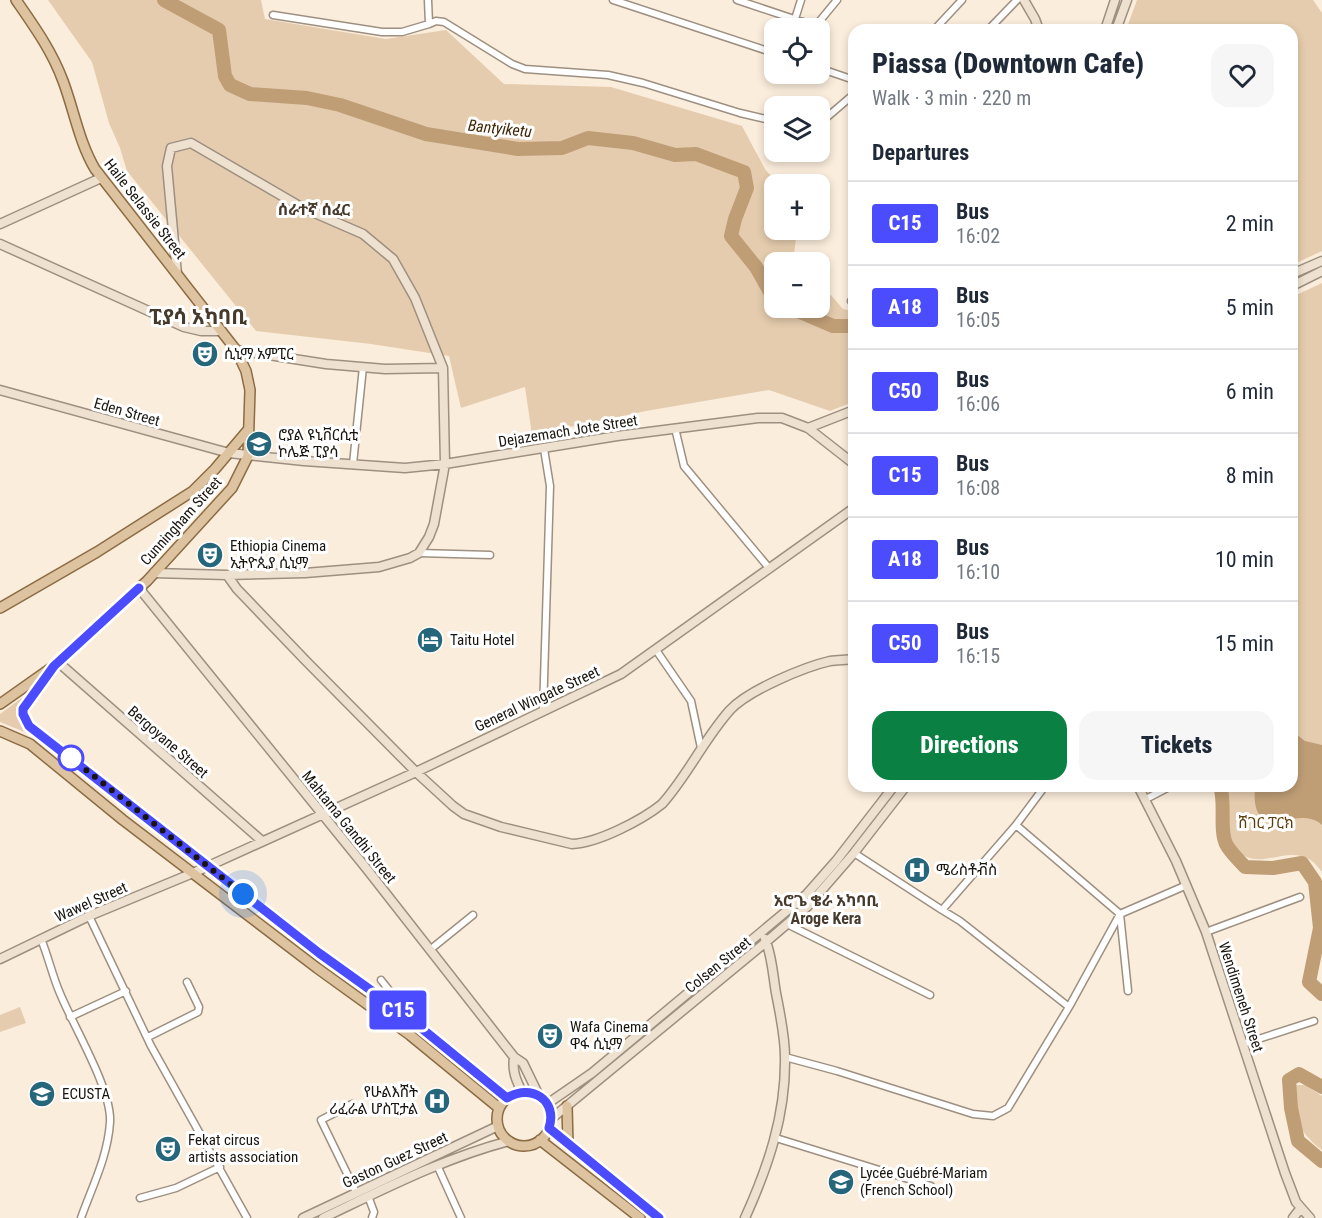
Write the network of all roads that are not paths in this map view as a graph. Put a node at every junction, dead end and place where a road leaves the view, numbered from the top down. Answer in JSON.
{"nodes":[{"id":1,"x":16,"y":0,"type":"edge"},
{"id":2,"x":428,"y":0,"type":"edge"},
{"id":3,"x":613,"y":0,"type":"edge"},
{"id":4,"x":737,"y":0,"type":"edge"},
{"id":5,"x":801,"y":0,"type":"edge"},
{"id":6,"x":837,"y":0,"type":"edge"},
{"id":7,"x":962,"y":0,"type":"edge"},
{"id":8,"x":1017,"y":0,"type":"edge"},
{"id":9,"x":1024,"y":0,"type":"edge"},
{"id":10,"x":1115,"y":0,"type":"edge"},
{"id":11,"x":1127,"y":0,"type":"edge"},
{"id":12,"x":273,"y":15,"type":"dead end"},
{"id":13,"x":792,"y":18,"type":"edge"},
{"id":14,"x":795,"y":18,"type":"edge"},
{"id":15,"x":822,"y":18,"type":"edge"},
{"id":16,"x":429,"y":24,"type":"junction"},
{"id":17,"x":940,"y":24,"type":"edge"},
{"id":18,"x":994,"y":24,"type":"edge"},
{"id":19,"x":1036,"y":24,"type":"edge"},
{"id":20,"x":1107,"y":24,"type":"edge"},
{"id":21,"x":1118,"y":24,"type":"edge"},
{"id":22,"x":764,"y":50,"type":"edge"},
{"id":23,"x":830,"y":72,"type":"edge"},
{"id":24,"x":848,"y":78,"type":"edge"},
{"id":25,"x":848,"y":99,"type":"edge"},
{"id":26,"x":830,"y":115,"type":"edge"},
{"id":27,"x":764,"y":119,"type":"edge"},
{"id":28,"x":100,"y":178,"type":"junction"},
{"id":29,"x":0,"y":224,"type":"edge"},
{"id":30,"x":0,"y":244,"type":"edge"},
{"id":31,"x":1322,"y":261,"type":"edge"},
{"id":32,"x":1298,"y":271,"type":"edge"},
{"id":33,"x":1322,"y":271,"type":"edge"},
{"id":34,"x":177,"y":274,"type":"junction"},
{"id":35,"x":1298,"y":283,"type":"edge"},
{"id":36,"x":221,"y":331,"type":"junction"},
{"id":37,"x":236,"y":350,"type":"junction"},
{"id":38,"x":363,"y":367,"type":"junction"},
{"id":39,"x":443,"y":368,"type":"junction"},
{"id":40,"x":0,"y":390,"type":"edge"},
{"id":41,"x":848,"y":412,"type":"edge"},
{"id":42,"x":675,"y":428,"type":"junction"},
{"id":43,"x":808,"y":428,"type":"junction"},
{"id":44,"x":248,"y":430,"type":"junction"},
{"id":45,"x":544,"y":449,"type":"junction"},
{"id":46,"x":229,"y":453,"type":"junction"},
{"id":47,"x":248,"y":456,"type":"junction"},
{"id":48,"x":272,"y":458,"type":"joint"},
{"id":49,"x":848,"y":458,"type":"edge"},
{"id":50,"x":353,"y":464,"type":"junction"},
{"id":51,"x":446,"y":464,"type":"junction"},
{"id":52,"x":848,"y":511,"type":"edge"},
{"id":53,"x":419,"y":553,"type":"junction"},
{"id":54,"x":490,"y":555,"type":"dead end"},
{"id":55,"x":769,"y":568,"type":"junction"},
{"id":56,"x":154,"y":573,"type":"junction"},
{"id":57,"x":227,"y":575,"type":"junction"},
{"id":58,"x":139,"y":588,"type":"junction"},
{"id":59,"x":0,"y":608,"type":"edge"},
{"id":60,"x":656,"y":650,"type":"junction"},
{"id":61,"x":848,"y":660,"type":"edge"},
{"id":62,"x":56,"y":664,"type":"junction"},
{"id":63,"x":0,"y":704,"type":"edge"},
{"id":64,"x":543,"y":712,"type":"junction"},
{"id":65,"x":0,"y":731,"type":"edge"},
{"id":66,"x":700,"y":748,"type":"junction"},
{"id":67,"x":416,"y":772,"type":"junction"},
{"id":68,"x":890,"y":792,"type":"edge"},
{"id":69,"x":901,"y":792,"type":"edge"},
{"id":70,"x":1041,"y":792,"type":"edge"},
{"id":71,"x":1142,"y":792,"type":"edge"},
{"id":72,"x":1159,"y":792,"type":"edge"},
{"id":73,"x":1146,"y":799,"type":"junction"},
{"id":74,"x":321,"y":814,"type":"junction"},
{"id":75,"x":1016,"y":825,"type":"junction"},
{"id":76,"x":262,"y":841,"type":"junction"},
{"id":77,"x":854,"y":853,"type":"junction"},
{"id":78,"x":207,"y":867,"type":"junction"},
{"id":79,"x":194,"y":873,"type":"junction"},
{"id":80,"x":825,"y":882,"type":"junction"},
{"id":81,"x":1187,"y":885,"type":"junction"},
{"id":82,"x":1300,"y":897,"type":"dead end"},
{"id":83,"x":942,"y":910,"type":"junction"},
{"id":84,"x":1120,"y":914,"type":"junction"},
{"id":85,"x":473,"y":915,"type":"dead end"},
{"id":86,"x":89,"y":916,"type":"junction"},
{"id":87,"x":787,"y":924,"type":"junction"},
{"id":88,"x":1206,"y":932,"type":"junction"},
{"id":89,"x":762,"y":933,"type":"junction"},
{"id":90,"x":41,"y":939,"type":"junction"},
{"id":91,"x":766,"y":942,"type":"junction"},
{"id":92,"x":431,"y":949,"type":"junction"},
{"id":93,"x":0,"y":958,"type":"edge"},
{"id":94,"x":381,"y":980,"type":"dead end"},
{"id":95,"x":187,"y":982,"type":"dead end"},
{"id":96,"x":126,"y":991,"type":"junction"},
{"id":97,"x":1128,"y":991,"type":"dead end"},
{"id":98,"x":930,"y":994,"type":"dead end"},
{"id":99,"x":383,"y":998,"type":"junction"},
{"id":100,"x":1069,"y":1007,"type":"junction"},
{"id":101,"x":70,"y":1017,"type":"junction"},
{"id":102,"x":1314,"y":1021,"type":"dead end"},
{"id":103,"x":148,"y":1037,"type":"junction"},
{"id":104,"x":1243,"y":1044,"type":"junction"},
{"id":105,"x":514,"y":1057,"type":"junction"},
{"id":106,"x":785,"y":1057,"type":"junction"},
{"id":107,"x":522,"y":1092,"type":"junction"},
{"id":108,"x":539,"y":1096,"type":"junction"},
{"id":109,"x":507,"y":1098,"type":"junction"},
{"id":110,"x":352,"y":1104,"type":"dead end"},
{"id":111,"x":547,"y":1104,"type":"junction"},
{"id":112,"x":567,"y":1106,"type":"junction"},
{"id":113,"x":499,"y":1108,"type":"junction"},
{"id":114,"x":550,"y":1124,"type":"junction"},
{"id":115,"x":498,"y":1126,"type":"junction"},
{"id":116,"x":776,"y":1138,"type":"junction"},
{"id":117,"x":540,"y":1140,"type":"junction"},
{"id":118,"x":509,"y":1141,"type":"junction"},
{"id":119,"x":568,"y":1145,"type":"junction"},
{"id":120,"x":437,"y":1165,"type":"junction"},
{"id":121,"x":220,"y":1167,"type":"junction"},
{"id":122,"x":931,"y":1186,"type":"dead end"},
{"id":123,"x":354,"y":1196,"type":"junction"},
{"id":124,"x":368,"y":1196,"type":"junction"},
{"id":125,"x":140,"y":1198,"type":"dead end"},
{"id":126,"x":1300,"y":1209,"type":"junction"},
{"id":127,"x":81,"y":1218,"type":"edge"},
{"id":128,"x":246,"y":1218,"type":"edge"},
{"id":129,"x":303,"y":1218,"type":"edge"},
{"id":130,"x":323,"y":1218,"type":"edge"},
{"id":131,"x":372,"y":1218,"type":"edge"},
{"id":132,"x":461,"y":1218,"type":"edge"},
{"id":133,"x":640,"y":1218,"type":"edge"},
{"id":134,"x":658,"y":1218,"type":"edge"},
{"id":135,"x":745,"y":1218,"type":"edge"},
{"id":136,"x":1293,"y":1218,"type":"edge"},
{"id":137,"x":1310,"y":1218,"type":"edge"}],
"edges":[{"from":1,"to":28,"type":"main road","name":"Haile Selassie Street"},
{"from":2,"to":16,"type":"street"},
{"from":3,"to":22,"type":"street"},
{"from":4,"to":13,"type":"street"},
{"from":5,"to":14,"type":"street"},
{"from":6,"to":15,"type":"street"},
{"from":7,"to":17,"type":"street"},
{"from":8,"to":18,"type":"street"},
{"from":9,"to":19,"type":"main road"},
{"from":10,"to":20,"type":"main road"},
{"from":11,"to":21,"type":"main road"},
{"from":12,"to":16,"type":"street"},
{"from":16,"to":27,"type":"street"},
{"from":23,"to":24,"type":"street"},
{"from":25,"to":26,"type":"street"},
{"from":28,"to":29,"type":"main road"},
{"from":28,"to":34,"type":"main road","name":"Haile Selassie Street"},
{"from":30,"to":36,"type":"main road"},
{"from":31,"to":32,"type":"main road"},
{"from":33,"to":35,"type":"main road"},
{"from":34,"to":36,"type":"main road","name":"Haile Selassie Street"},
{"from":34,"to":39,"type":"main road"},
{"from":36,"to":37,"type":"main road","name":"Haile Selassie Street"},
{"from":37,"to":38,"type":"main road"},
{"from":37,"to":44,"type":"main road","name":"Haile Selassie Street"},
{"from":38,"to":39,"type":"main road"},
{"from":38,"to":50,"type":"street"},
{"from":39,"to":51,"type":"main road"},
{"from":40,"to":46,"type":"main road","name":"Eden Street"},
{"from":41,"to":43,"type":"main road"},
{"from":42,"to":43,"type":"main road","name":"Dejazemach Jote Street"},
{"from":42,"to":45,"type":"main road","name":"Dejazemach Jote Street"},
{"from":42,"to":55,"type":"street"},
{"from":43,"to":49,"type":"main road","name":"Dejazemach Jote Street"},
{"from":44,"to":46,"type":"main road"},
{"from":44,"to":47,"type":"main road","name":"Cunningham Street"},
{"from":45,"to":51,"type":"main road","name":"Dejazemach Jote Street"},
{"from":45,"to":64,"type":"street"},
{"from":46,"to":47,"type":"main road","name":"Eden Street"},
{"from":46,"to":59,"type":"main road"},
{"from":47,"to":48,"type":"main road","name":"Eden Street"},
{"from":47,"to":56,"type":"main road","name":"Cunningham Street"},
{"from":48,"to":50,"type":"main road","name":"Dejazemach Jote Street"},
{"from":50,"to":51,"type":"main road","name":"Dejazemach Jote Street"},
{"from":51,"to":53,"type":"main road"},
{"from":52,"to":55,"type":"main road","name":"General Wingate Street"},
{"from":53,"to":54,"type":"street"},
{"from":53,"to":57,"type":"main road"},
{"from":55,"to":60,"type":"main road","name":"General Wingate Street"},
{"from":56,"to":57,"type":"main road"},
{"from":56,"to":58,"type":"main road","name":"Cunningham Street"},
{"from":57,"to":67,"type":"main road"},
{"from":58,"to":62,"type":"main road","name":"Cunningham Street"},
{"from":58,"to":74,"type":"main road","name":"Mahtama Gandhi Street"},
{"from":60,"to":64,"type":"main road","name":"General Wingate Street"},
{"from":60,"to":66,"type":"street"},
{"from":61,"to":66,"type":"main road"},
{"from":62,"to":63,"type":"main road","name":"Cunningham Street"},
{"from":62,"to":76,"type":"main road","name":"Bergoyane Street"},
{"from":62,"to":78,"type":"main road","name":"Cunningham Street"},
{"from":64,"to":67,"type":"main road","name":"General Wingate Street"},
{"from":65,"to":79,"type":"main road"},
{"from":66,"to":67,"type":"main road"},
{"from":67,"to":74,"type":"main road","name":"General Wingate Street"},
{"from":68,"to":80,"type":"main road"},
{"from":69,"to":77,"type":"main road","name":"Colsen Street"},
{"from":70,"to":75,"type":"street"},
{"from":71,"to":73,"type":"main road","name":"Wendimeneh Street"},
{"from":72,"to":73,"type":"street"},
{"from":73,"to":81,"type":"main road","name":"Wendimeneh Street"},
{"from":74,"to":76,"type":"main road","name":"General Wingate Street"},
{"from":74,"to":92,"type":"main road","name":"Mahtama Gandhi Street"},
{"from":75,"to":83,"type":"street"},
{"from":75,"to":84,"type":"street"},
{"from":76,"to":78,"type":"main road","name":"General Wingate Street"},
{"from":77,"to":80,"type":"main road","name":"Colsen Street"},
{"from":77,"to":83,"type":"street"},
{"from":78,"to":79,"type":"main road","name":"Wawel Street"},
{"from":78,"to":99,"type":"main road"},
{"from":79,"to":86,"type":"main road","name":"Wawel Street"},
{"from":79,"to":113,"type":"main road"},
{"from":80,"to":87,"type":"main road","name":"Colsen Street"},
{"from":80,"to":89,"type":"main road"},
{"from":81,"to":84,"type":"street"},
{"from":81,"to":88,"type":"main road","name":"Wendimeneh Street"},
{"from":82,"to":88,"type":"street"},
{"from":83,"to":100,"type":"street"},
{"from":84,"to":97,"type":"street"},
{"from":84,"to":100,"type":"street"},
{"from":85,"to":92,"type":"street"},
{"from":86,"to":90,"type":"main road","name":"Wawel Street"},
{"from":86,"to":96,"type":"street"},
{"from":87,"to":91,"type":"main road","name":"Colsen Street"},
{"from":87,"to":98,"type":"street"},
{"from":88,"to":104,"type":"main road","name":"Wendimeneh Street"},
{"from":89,"to":91,"type":"main road"},
{"from":89,"to":111,"type":"main road"},
{"from":90,"to":93,"type":"main road","name":"Wawel Street"},
{"from":90,"to":101,"type":"street"},
{"from":91,"to":106,"type":"main road"},
{"from":91,"to":112,"type":"main road","name":"Colsen Street"},
{"from":92,"to":105,"type":"main road","name":"Mahtama Gandhi Street"},
{"from":94,"to":99,"type":"street"},
{"from":95,"to":103,"type":"street"},
{"from":96,"to":101,"type":"street"},
{"from":96,"to":103,"type":"street"},
{"from":99,"to":109,"type":"main road"},
{"from":100,"to":106,"type":"street"},
{"from":101,"to":127,"type":"street"},
{"from":102,"to":104,"type":"street"},
{"from":103,"to":121,"type":"street"},
{"from":104,"to":126,"type":"main road","name":"Wendimeneh Street"},
{"from":105,"to":107,"type":"main road","name":"Mahtama Gandhi Street"},
{"from":105,"to":108,"type":"main road"},
{"from":106,"to":116,"type":"main road"},
{"from":107,"to":108,"type":"main road"},
{"from":107,"to":109,"type":"main road"},
{"from":108,"to":111,"type":"main road"},
{"from":109,"to":113,"type":"main road"},
{"from":110,"to":123,"type":"street"},
{"from":111,"to":114,"type":"main road"},
{"from":112,"to":114,"type":"main road","name":"Colsen Street"},
{"from":112,"to":119,"type":"main road"},
{"from":113,"to":115,"type":"main road"},
{"from":114,"to":117,"type":"main road"},
{"from":114,"to":119,"type":"main road"},
{"from":115,"to":118,"type":"main road"},
{"from":115,"to":123,"type":"main road","name":"Gaston Guez Street"},
{"from":116,"to":122,"type":"street"},
{"from":116,"to":135,"type":"main road"},
{"from":117,"to":118,"type":"main road"},
{"from":117,"to":133,"type":"main road"},
{"from":118,"to":120,"type":"main road","name":"Gaston Guez Street"},
{"from":119,"to":134,"type":"main road"},
{"from":120,"to":124,"type":"main road","name":"Gaston Guez Street"},
{"from":120,"to":132,"type":"street"},
{"from":121,"to":125,"type":"street"},
{"from":121,"to":128,"type":"street"},
{"from":123,"to":124,"type":"main road","name":"Gaston Guez Street"},
{"from":123,"to":129,"type":"main road","name":"Gaston Guez Street"},
{"from":123,"to":130,"type":"main road","name":"Gaston Guez Street"},
{"from":124,"to":131,"type":"street"},
{"from":126,"to":136,"type":"main road"},
{"from":126,"to":137,"type":"main road","name":"Wendimeneh Street"}]}
